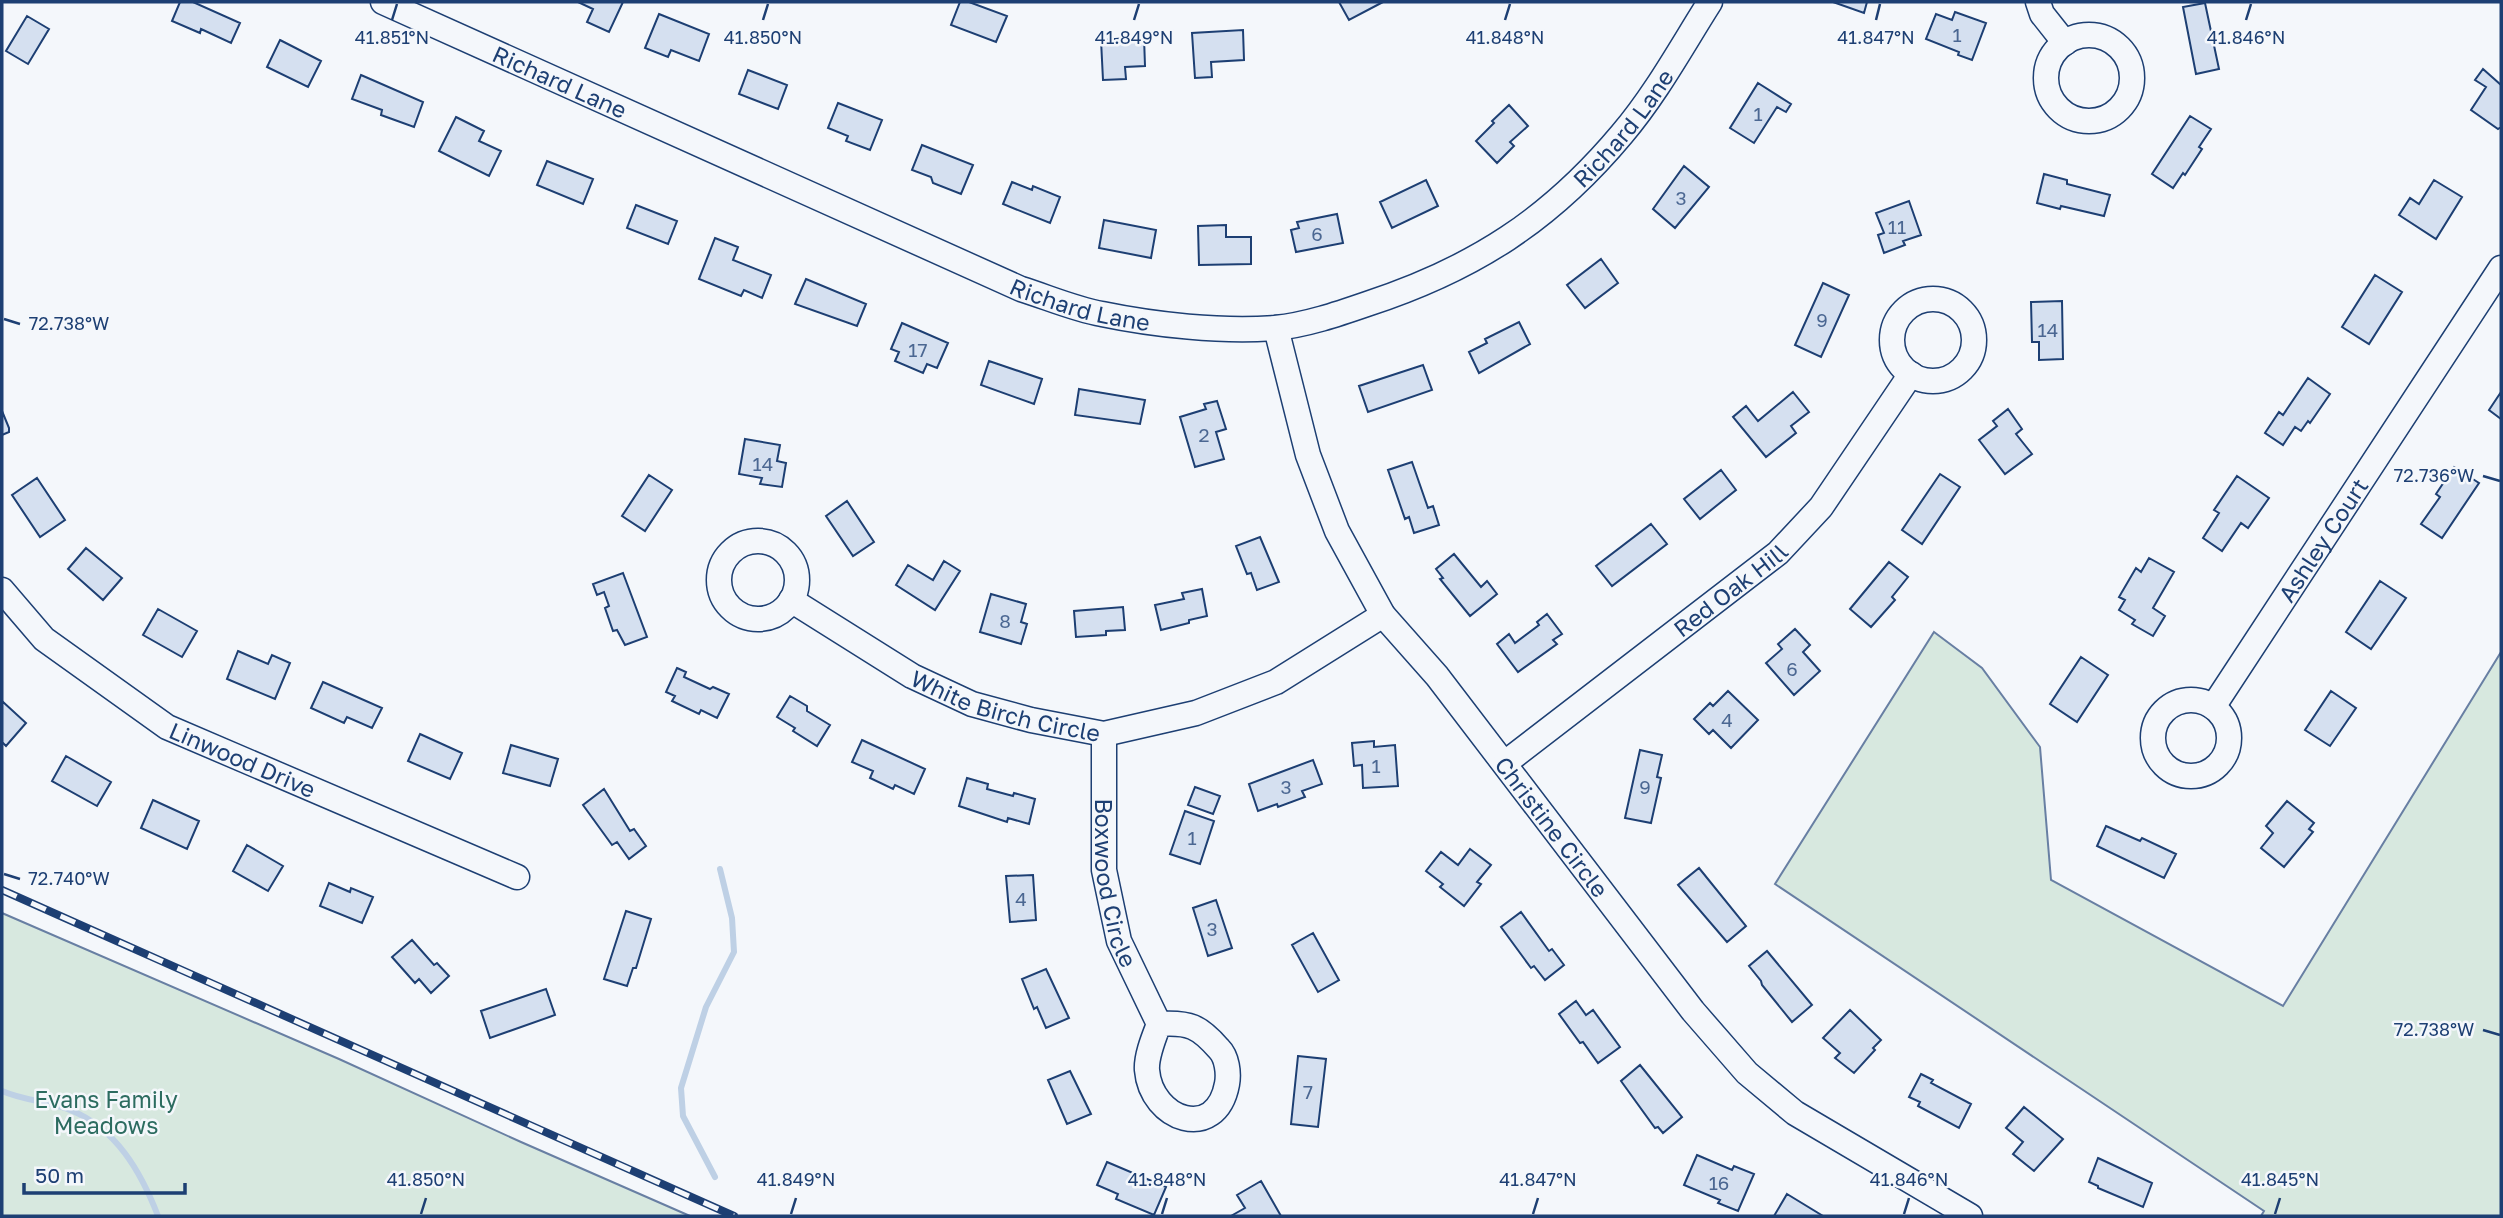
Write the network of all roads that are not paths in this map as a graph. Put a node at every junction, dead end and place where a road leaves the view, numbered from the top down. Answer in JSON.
{"nodes":[{"id":1,"x":383,"y":2,"type":"edge"},
{"id":2,"x":1710,"y":2,"type":"edge"},
{"id":3,"x":2038,"y":2,"type":"edge"},
{"id":4,"x":2065,"y":43,"type":"dead end"},
{"id":5,"x":2501,"y":268,"type":"edge"},
{"id":6,"x":1276,"y":328,"type":"junction"},
{"id":7,"x":1911,"y":374,"type":"dead end"},
{"id":8,"x":2,"y":590,"type":"edge"},
{"id":9,"x":791,"y":600,"type":"dead end"},
{"id":10,"x":1383,"y":615,"type":"junction"},
{"id":11,"x":2213,"y":707,"type":"dead end"},
{"id":12,"x":1104,"y":734,"type":"junction"},
{"id":13,"x":1504,"y":763,"type":"junction"},
{"id":14,"x":517,"y":877,"type":"dead end"},
{"id":15,"x":1159,"y":1024,"type":"dead end"},
{"id":16,"x":1970,"y":1216,"type":"edge"}],
"edges":[{"from":1,"to":6,"type":"street","name":"Richard Lane"},
{"from":2,"to":6,"type":"street","name":"Richard Lane"},
{"from":3,"to":4,"type":"street"},
{"from":5,"to":11,"type":"street","name":"Ashley Court"},
{"from":6,"to":10,"type":"street","name":"Christine Circle"},
{"from":7,"to":13,"type":"street","name":"Red Oak Hill"},
{"from":8,"to":14,"type":"street","name":"Linwood Drive"},
{"from":9,"to":12,"type":"street","name":"White Birch Circle"},
{"from":10,"to":12,"type":"street","name":"White Birch Circle"},
{"from":10,"to":13,"type":"street","name":"Christine Circle"},
{"from":12,"to":15,"type":"street","name":"Boxwood Circle"},
{"from":13,"to":16,"type":"street","name":"Christine Circle"}]}
